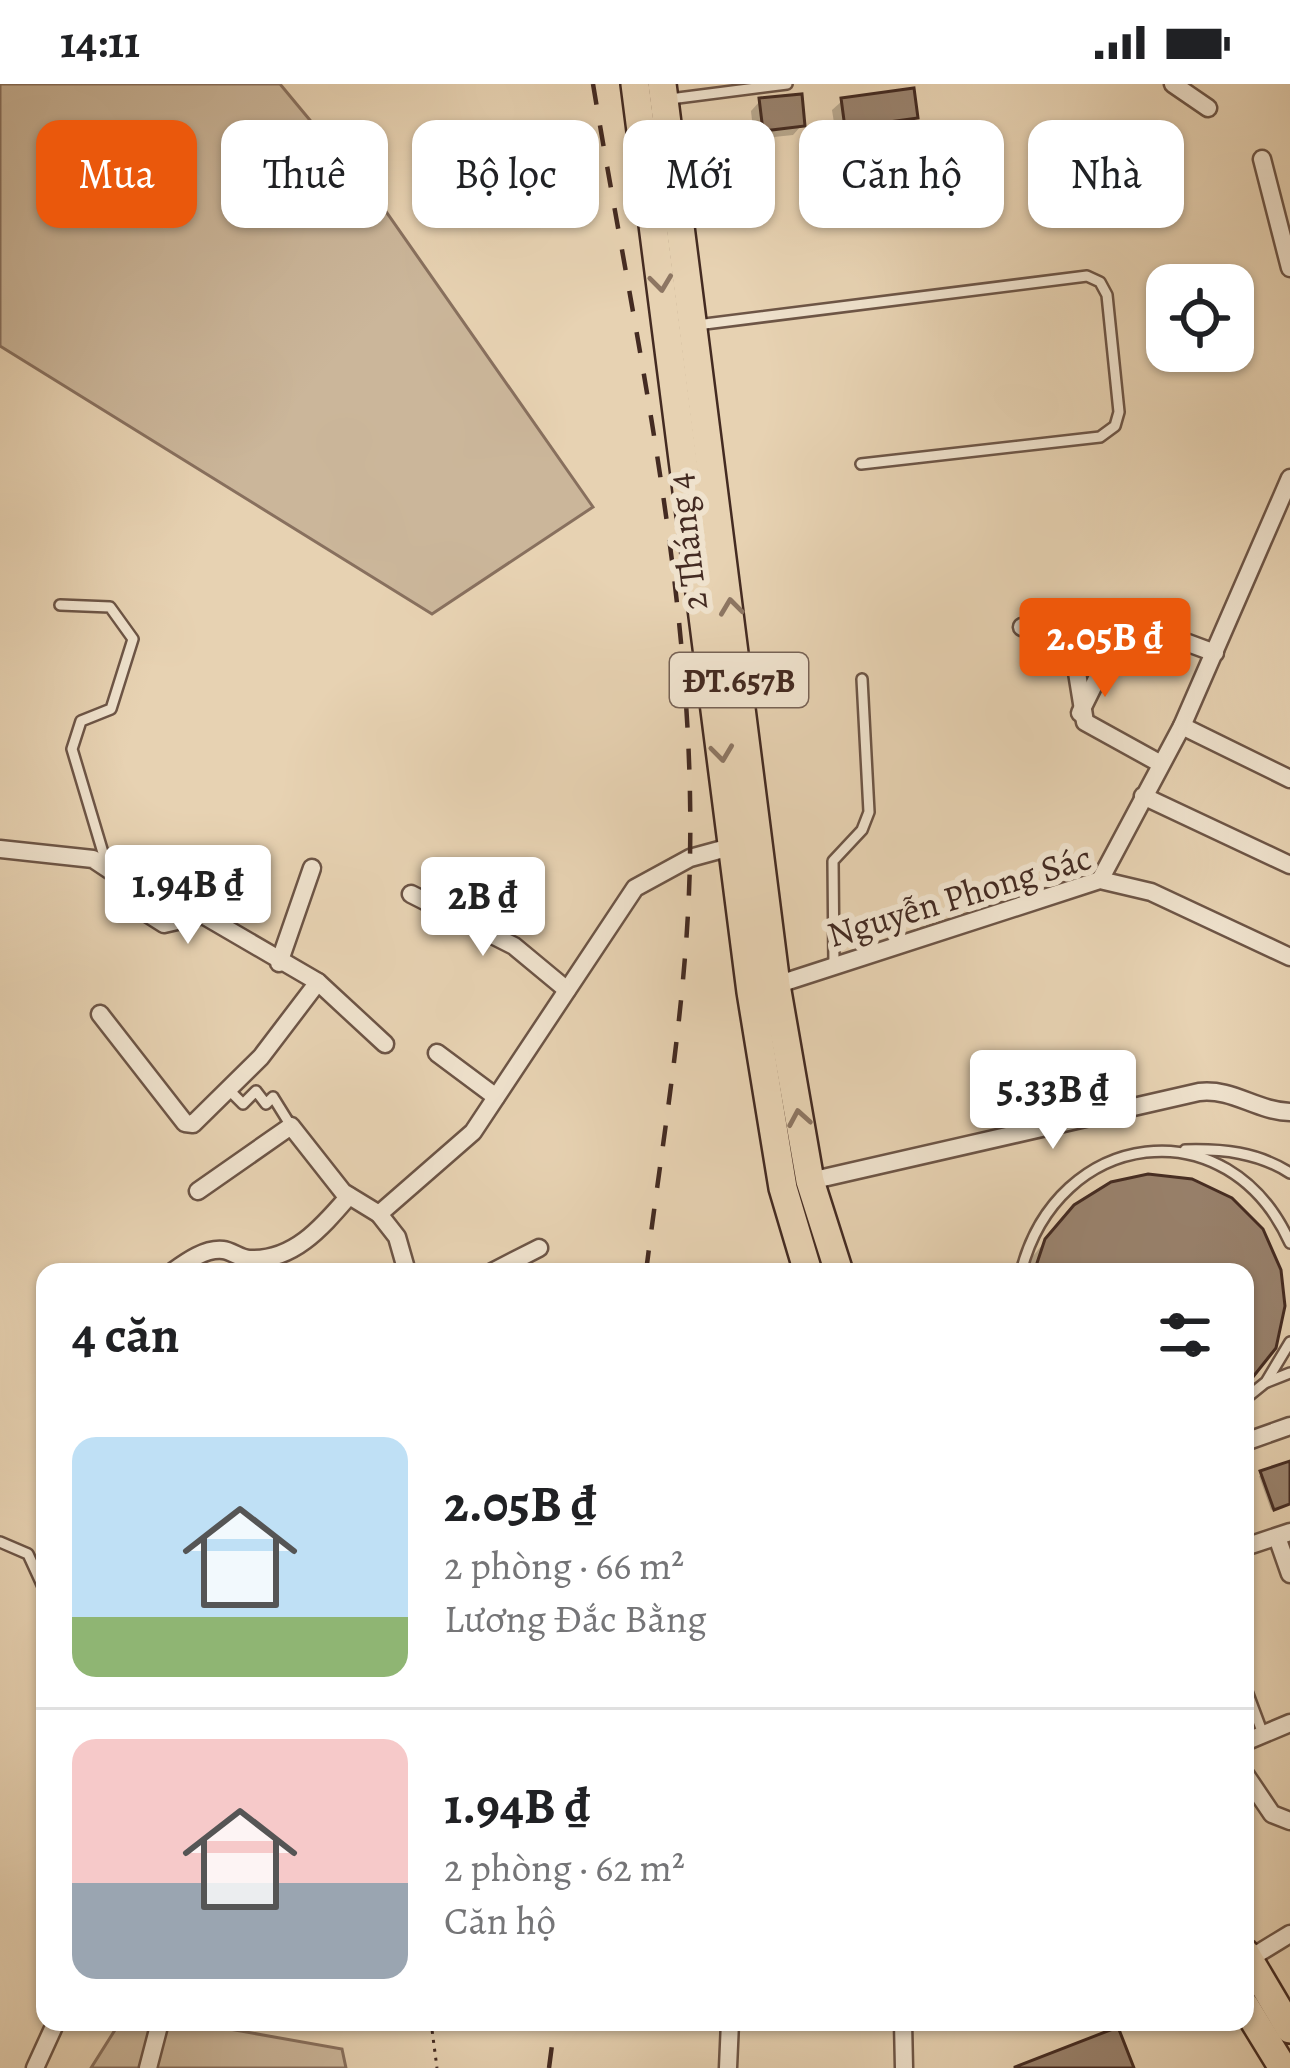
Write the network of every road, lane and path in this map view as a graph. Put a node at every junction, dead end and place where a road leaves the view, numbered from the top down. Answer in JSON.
{"nodes":[{"id":1,"x":635,"y":84,"type":"edge"},
{"id":2,"x":788,"y":84,"type":"edge"},
{"id":3,"x":1173,"y":84,"type":"edge"},
{"id":4,"x":663,"y":92,"type":"edge"},
{"id":5,"x":1208,"y":108,"type":"dead end"},
{"id":6,"x":1262,"y":159,"type":"dead end"},
{"id":7,"x":1290,"y":268,"type":"edge"},
{"id":8,"x":697,"y":325,"type":"junction"},
{"id":9,"x":667,"y":329,"type":"junction"},
{"id":10,"x":861,"y":464,"type":"dead end"},
{"id":11,"x":1290,"y":478,"type":"edge"},
{"id":12,"x":710,"y":547,"type":"junction"},
{"id":13,"x":60,"y":605,"type":"dead end"},
{"id":14,"x":1126,"y":620,"type":"junction"},
{"id":15,"x":1069,"y":623,"type":"junction"},
{"id":16,"x":1022,"y":627,"type":"dead end"},
{"id":17,"x":1215,"y":653,"type":"junction"},
{"id":18,"x":862,"y":679,"type":"dead end"},
{"id":19,"x":1080,"y":713,"type":"junction"},
{"id":20,"x":1182,"y":726,"type":"junction"},
{"id":21,"x":1161,"y":764,"type":"junction"},
{"id":22,"x":1290,"y":778,"type":"edge"},
{"id":23,"x":1144,"y":796,"type":"junction"},
{"id":24,"x":734,"y":846,"type":"junction"},
{"id":25,"x":0,"y":849,"type":"edge"},
{"id":26,"x":107,"y":866,"type":"junction"},
{"id":27,"x":1290,"y":866,"type":"edge"},
{"id":28,"x":311,"y":868,"type":"dead end"},
{"id":29,"x":1100,"y":880,"type":"junction"},
{"id":30,"x":411,"y":894,"type":"dead end"},
{"id":31,"x":1290,"y":958,"type":"edge"},
{"id":32,"x":280,"y":963,"type":"junction"},
{"id":33,"x":834,"y":967,"type":"junction"},
{"id":34,"x":318,"y":982,"type":"junction"},
{"id":35,"x":764,"y":988,"type":"junction"},
{"id":36,"x":567,"y":990,"type":"junction"},
{"id":37,"x":100,"y":1014,"type":"dead end"},
{"id":38,"x":385,"y":1043,"type":"dead end"},
{"id":39,"x":437,"y":1053,"type":"dead end"},
{"id":40,"x":228,"y":1090,"type":"junction"},
{"id":41,"x":496,"y":1097,"type":"junction"},
{"id":42,"x":1290,"y":1112,"type":"edge"},
{"id":43,"x":291,"y":1126,"type":"junction"},
{"id":44,"x":1150,"y":1151,"type":"junction"},
{"id":45,"x":1290,"y":1173,"type":"edge"},
{"id":46,"x":796,"y":1185,"type":"junction"},
{"id":47,"x":198,"y":1191,"type":"dead end"},
{"id":48,"x":349,"y":1196,"type":"junction"},
{"id":49,"x":379,"y":1214,"type":"junction"},
{"id":50,"x":1290,"y":1243,"type":"edge"},
{"id":51,"x":539,"y":1248,"type":"dead end"},
{"id":52,"x":184,"y":1263,"type":"edge"},
{"id":53,"x":404,"y":1263,"type":"edge"},
{"id":54,"x":510,"y":1263,"type":"edge"},
{"id":55,"x":807,"y":1263,"type":"edge"},
{"id":56,"x":835,"y":1263,"type":"edge"},
{"id":57,"x":1023,"y":1263,"type":"edge"},
{"id":58,"x":1290,"y":1342,"type":"edge"},
{"id":59,"x":1290,"y":1373,"type":"edge"},
{"id":60,"x":1266,"y":1382,"type":"junction"},
{"id":61,"x":1254,"y":1392,"type":"edge"},
{"id":62,"x":1290,"y":1426,"type":"edge"},
{"id":63,"x":1254,"y":1439,"type":"edge"},
{"id":64,"x":1283,"y":1534,"type":"edge"},
{"id":65,"x":0,"y":1542,"type":"edge"},
{"id":66,"x":1254,"y":1544,"type":"edge"},
{"id":67,"x":36,"y":1571,"type":"edge"},
{"id":68,"x":1290,"y":1574,"type":"edge"},
{"id":69,"x":1254,"y":1710,"type":"edge"},
{"id":70,"x":1290,"y":1723,"type":"edge"},
{"id":71,"x":1263,"y":1734,"type":"junction"},
{"id":72,"x":1254,"y":1738,"type":"edge"},
{"id":73,"x":1254,"y":1787,"type":"edge"},
{"id":74,"x":1290,"y":1821,"type":"edge"},
{"id":75,"x":1290,"y":1934,"type":"edge"},
{"id":76,"x":1254,"y":1952,"type":"edge"},
{"id":77,"x":1254,"y":1968,"type":"edge"},
{"id":78,"x":1254,"y":2021,"type":"edge"},
{"id":79,"x":1290,"y":2029,"type":"edge"},
{"id":80,"x":52,"y":2031,"type":"edge"},
{"id":81,"x":158,"y":2031,"type":"edge"},
{"id":82,"x":432,"y":2031,"type":"edge"},
{"id":83,"x":732,"y":2031,"type":"edge"},
{"id":84,"x":903,"y":2031,"type":"edge"},
{"id":85,"x":35,"y":2068,"type":"edge"},
{"id":86,"x":148,"y":2068,"type":"edge"},
{"id":87,"x":437,"y":2068,"type":"edge"},
{"id":88,"x":728,"y":2068,"type":"edge"},
{"id":89,"x":904,"y":2068,"type":"edge"},
{"id":90,"x":1283,"y":2068,"type":"edge"}],
"edges":[{"from":1,"to":9,"type":"main road","name":"2 Tháng 4","number":"ĐT.657B","one_way":true},
{"from":2,"to":4,"type":"lane"},
{"from":3,"to":5,"type":"street"},
{"from":4,"to":8,"type":"main road","name":"2 Tháng 4","number":"ĐT.657B"},
{"from":6,"to":7,"type":"street"},
{"from":8,"to":9,"type":"main road"},
{"from":8,"to":10,"type":"lane"},
{"from":8,"to":12,"type":"main road","name":"2 Tháng 4","number":"ĐT.657B"},
{"from":9,"to":12,"type":"main road","name":"2 Tháng 4","number":"ĐT.657B"},
{"from":11,"to":17,"type":"street"},
{"from":12,"to":24,"type":"main road","name":"2 Tháng 4","number":"ĐT.657B","one_way":true},
{"from":35,"to":12,"type":"main road","name":"2 Tháng 4","number":"ĐT.657B","one_way":true},
{"from":13,"to":26,"type":"lane"},
{"from":14,"to":15,"type":"street"},
{"from":14,"to":17,"type":"street"},
{"from":14,"to":19,"type":"street"},
{"from":15,"to":16,"type":"street"},
{"from":15,"to":19,"type":"street"},
{"from":17,"to":20,"type":"street"},
{"from":18,"to":33,"type":"lane"},
{"from":19,"to":21,"type":"street"},
{"from":20,"to":21,"type":"street"},
{"from":20,"to":22,"type":"street"},
{"from":21,"to":23,"type":"street"},
{"from":23,"to":27,"type":"street"},
{"from":23,"to":29,"type":"street"},
{"from":24,"to":35,"type":"main road","name":"2 Tháng 4","number":"ĐT.657B"},
{"from":24,"to":36,"type":"street"},
{"from":25,"to":26,"type":"street"},
{"from":26,"to":32,"type":"street"},
{"from":28,"to":32,"type":"street"},
{"from":29,"to":31,"type":"street","name":"Nguyễn Phong Sác"},
{"from":29,"to":33,"type":"street","name":"Nguyễn Phong Sác"},
{"from":30,"to":36,"type":"street"},
{"from":32,"to":34,"type":"street"},
{"from":33,"to":35,"type":"street","name":"Nguyễn Phong Sác"},
{"from":34,"to":38,"type":"street"},
{"from":34,"to":40,"type":"street"},
{"from":35,"to":46,"type":"main road","name":"2 Tháng 4","number":"ĐT.657B"},
{"from":36,"to":41,"type":"street"},
{"from":37,"to":40,"type":"street"},
{"from":39,"to":41,"type":"street"},
{"from":40,"to":43,"type":"lane"},
{"from":41,"to":49,"type":"street"},
{"from":42,"to":46,"type":"street"},
{"from":43,"to":47,"type":"street"},
{"from":43,"to":48,"type":"street"},
{"from":44,"to":45,"type":"lane"},
{"from":44,"to":50,"type":"lane"},
{"from":44,"to":57,"type":"lane"},
{"from":46,"to":55,"type":"main road","name":"2 Tháng 4","number":"ĐT.657B"},
{"from":46,"to":56,"type":"main road","name":"2 Tháng 4","number":"ĐT.657B"},
{"from":48,"to":49,"type":"street"},
{"from":48,"to":52,"type":"street"},
{"from":49,"to":53,"type":"street"},
{"from":51,"to":54,"type":"street"},
{"from":58,"to":60,"type":"lane"},
{"from":59,"to":60,"type":"lane"},
{"from":60,"to":61,"type":"lane"},
{"from":62,"to":63,"type":"street"},
{"from":64,"to":66,"type":"street"},
{"from":64,"to":68,"type":"street"},
{"from":65,"to":67,"type":"lane"},
{"from":69,"to":71,"type":"lane"},
{"from":70,"to":71,"type":"street"},
{"from":71,"to":72,"type":"street"},
{"from":73,"to":74,"type":"street"},
{"from":75,"to":76,"type":"street"},
{"from":77,"to":79,"type":"main road"},
{"from":78,"to":90,"type":"main road"},
{"from":80,"to":85,"type":"street"},
{"from":81,"to":86,"type":"street"},
{"from":82,"to":87,"type":"path"},
{"from":83,"to":88,"type":"street"},
{"from":84,"to":89,"type":"street"}]}
